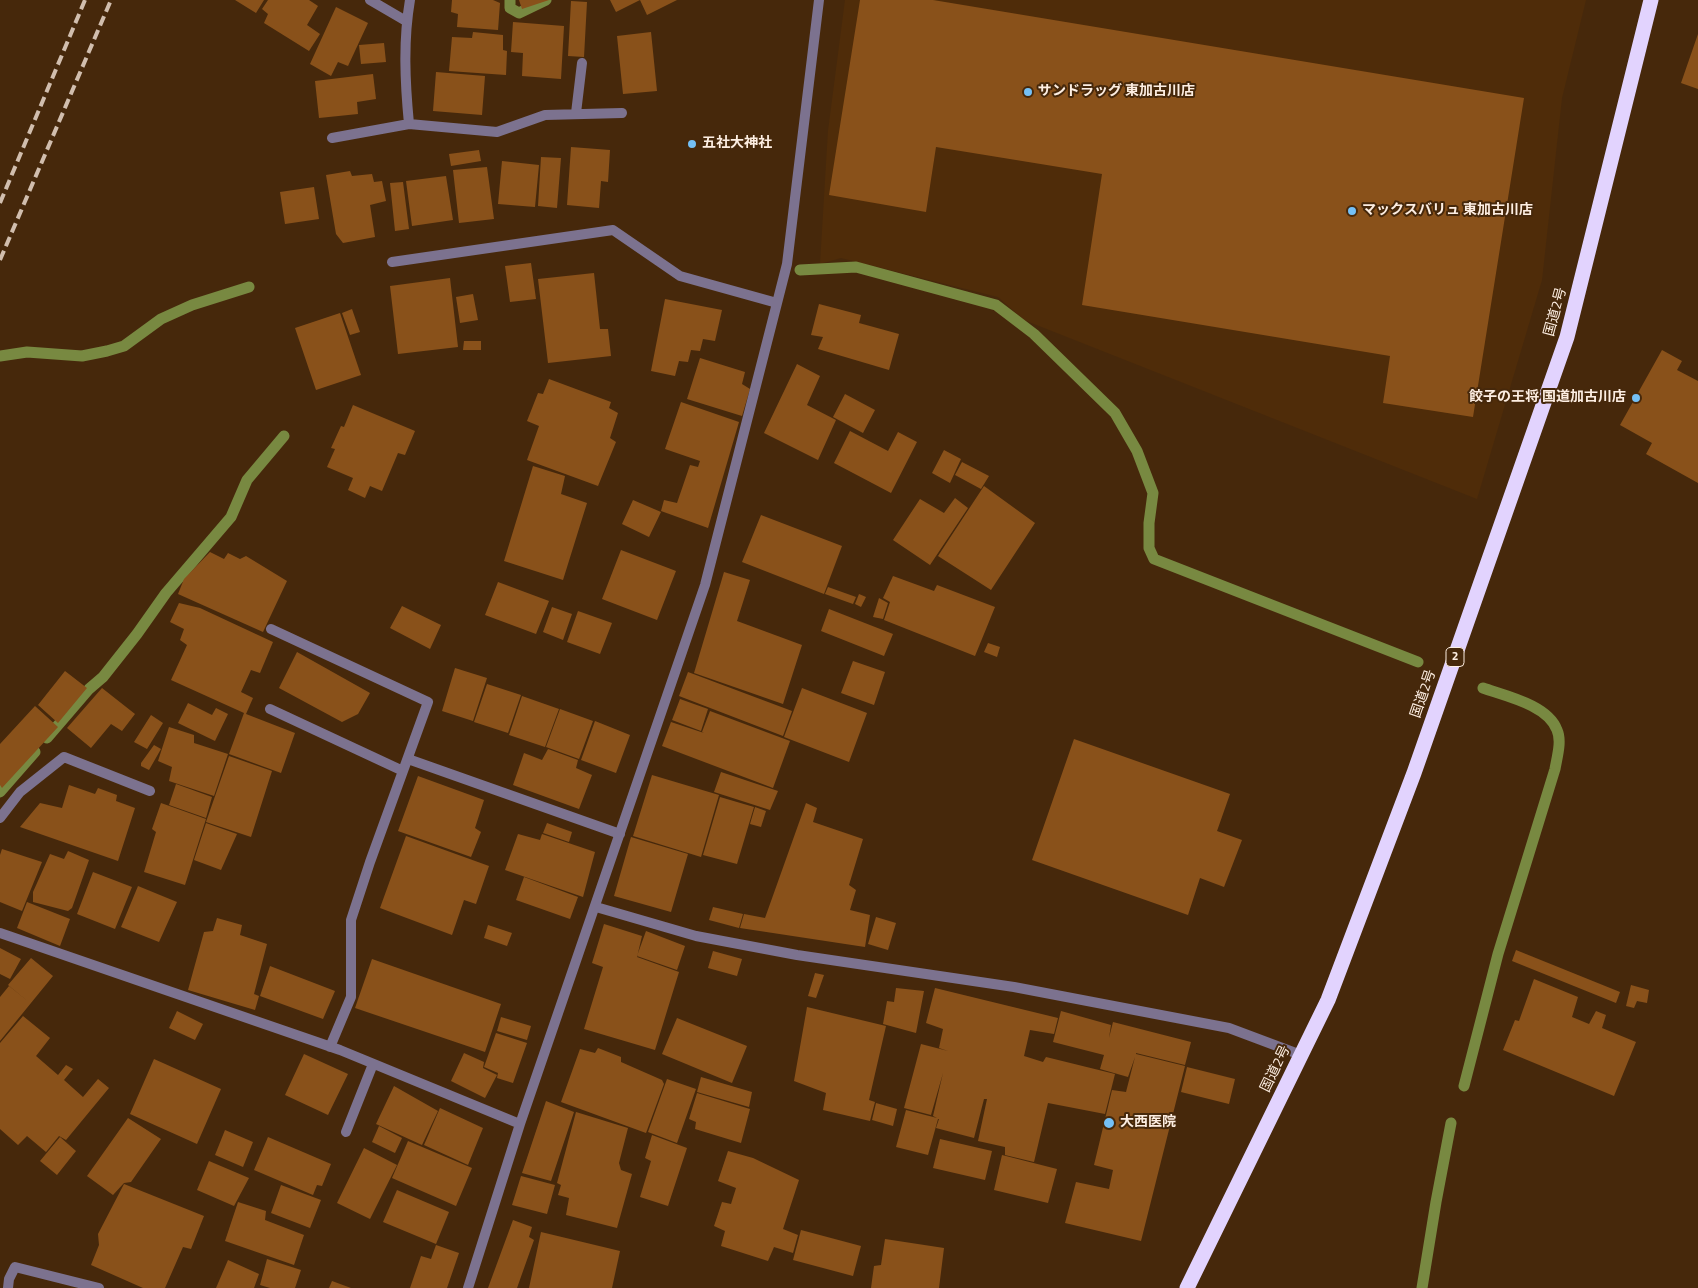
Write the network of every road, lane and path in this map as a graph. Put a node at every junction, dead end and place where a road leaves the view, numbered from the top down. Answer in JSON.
{"nodes":[{"id":1,"x":370,"y":0,"type":"edge"},
{"id":2,"x":410,"y":0,"type":"edge"},
{"id":3,"x":820,"y":0,"type":"edge"},
{"id":4,"x":1651,"y":0,"type":"edge"},
{"id":5,"x":406,"y":21,"type":"junction"},
{"id":6,"x":582,"y":63,"type":"dead end"},
{"id":7,"x":622,"y":112,"type":"dead end"},
{"id":8,"x":576,"y":114,"type":"junction"},
{"id":9,"x":409,"y":124,"type":"junction"},
{"id":10,"x":332,"y":138,"type":"dead end"},
{"id":11,"x":392,"y":262,"type":"dead end"},
{"id":12,"x":777,"y":303,"type":"junction"},
{"id":13,"x":271,"y":629,"type":"dead end"},
{"id":14,"x":270,"y":709,"type":"dead end"},
{"id":15,"x":408,"y":759,"type":"junction"},
{"id":16,"x":403,"y":771,"type":"junction"},
{"id":17,"x":150,"y":791,"type":"dead end"},
{"id":18,"x":0,"y":818,"type":"edge"},
{"id":19,"x":620,"y":834,"type":"junction"},
{"id":20,"x":596,"y":907,"type":"junction"},
{"id":21,"x":0,"y":933,"type":"edge"},
{"id":22,"x":330,"y":1047,"type":"junction"},
{"id":23,"x":1301,"y":1055,"type":"junction"},
{"id":24,"x":373,"y":1064,"type":"junction"},
{"id":25,"x":520,"y":1124,"type":"junction"},
{"id":26,"x":346,"y":1132,"type":"dead end"},
{"id":27,"x":5,"y":1283,"type":"edge"},
{"id":28,"x":99,"y":1288,"type":"edge"},
{"id":29,"x":468,"y":1288,"type":"edge"},
{"id":30,"x":1187,"y":1288,"type":"edge"}],
"edges":[{"from":1,"to":5,"type":"street"},
{"from":2,"to":5,"type":"street"},
{"from":3,"to":12,"type":"street"},
{"from":4,"to":23,"type":"highway","name":"国道2号","number":"2"},
{"from":5,"to":9,"type":"street"},
{"from":6,"to":8,"type":"street"},
{"from":7,"to":8,"type":"street"},
{"from":8,"to":9,"type":"street"},
{"from":9,"to":10,"type":"street"},
{"from":11,"to":12,"type":"street"},
{"from":12,"to":19,"type":"street"},
{"from":13,"to":15,"type":"street"},
{"from":14,"to":16,"type":"street"},
{"from":15,"to":16,"type":"street"},
{"from":15,"to":19,"type":"street"},
{"from":16,"to":22,"type":"street"},
{"from":17,"to":18,"type":"street"},
{"from":19,"to":20,"type":"street"},
{"from":20,"to":23,"type":"street"},
{"from":20,"to":25,"type":"street"},
{"from":21,"to":22,"type":"street"},
{"from":22,"to":24,"type":"street"},
{"from":23,"to":30,"type":"highway","name":"国道2号","number":"2"},
{"from":24,"to":25,"type":"street"},
{"from":24,"to":26,"type":"street"},
{"from":25,"to":29,"type":"street"},
{"from":27,"to":28,"type":"street"}]}
